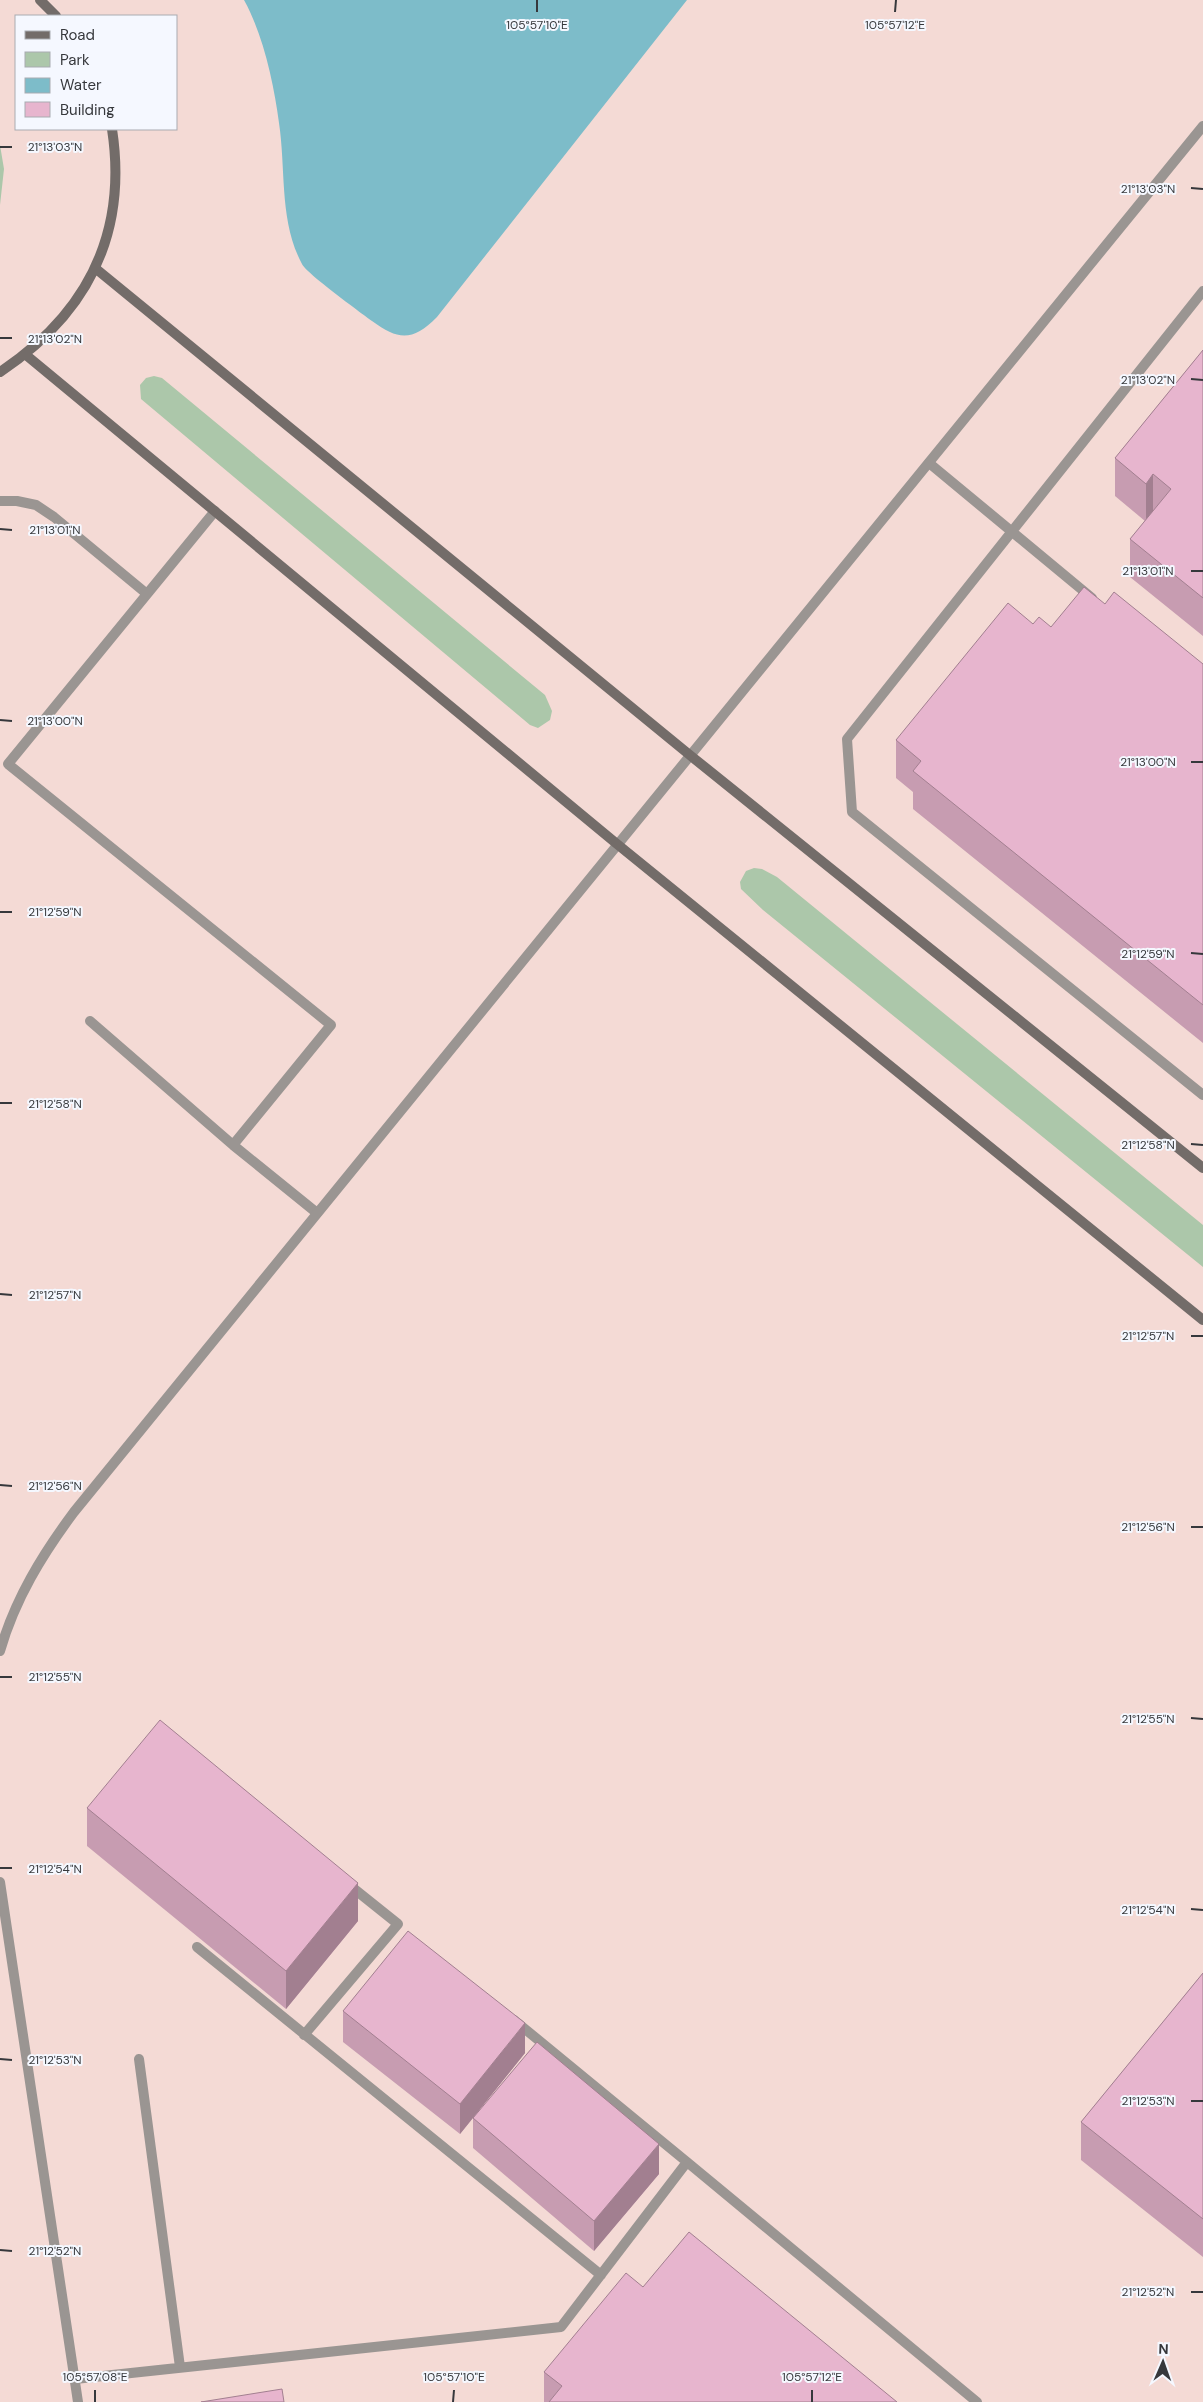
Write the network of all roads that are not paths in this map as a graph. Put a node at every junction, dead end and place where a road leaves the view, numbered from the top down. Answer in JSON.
{"nodes":[{"id":1,"x":40,"y":0,"type":"edge"},
{"id":2,"x":55,"y":15,"type":"edge"},
{"id":3,"x":1203,"y":126,"type":"edge"},
{"id":4,"x":112,"y":130,"type":"edge"},
{"id":5,"x":95,"y":268,"type":"junction"},
{"id":6,"x":1203,"y":291,"type":"edge"},
{"id":7,"x":26,"y":355,"type":"junction"},
{"id":8,"x":0,"y":372,"type":"edge"},
{"id":9,"x":929,"y":463,"type":"junction"},
{"id":10,"x":0,"y":501,"type":"edge"},
{"id":11,"x":215,"y":511,"type":"junction"},
{"id":12,"x":1012,"y":532,"type":"junction"},
{"id":13,"x":147,"y":594,"type":"junction"},
{"id":14,"x":1104,"y":608,"type":"edge"},
{"id":15,"x":691,"y":756,"type":"junction"},
{"id":16,"x":617,"y":844,"type":"junction"},
{"id":17,"x":90,"y":1021,"type":"dead end"},
{"id":18,"x":1203,"y":1095,"type":"edge"},
{"id":19,"x":233,"y":1145,"type":"junction"},
{"id":20,"x":1203,"y":1168,"type":"edge"},
{"id":21,"x":317,"y":1213,"type":"junction"},
{"id":22,"x":1203,"y":1320,"type":"edge"},
{"id":23,"x":0,"y":1652,"type":"edge"},
{"id":24,"x":337,"y":1874,"type":"edge"},
{"id":25,"x":0,"y":1882,"type":"edge"},
{"id":26,"x":197,"y":1947,"type":"dead end"},
{"id":27,"x":504,"y":2012,"type":"edge"},
{"id":28,"x":304,"y":2035,"type":"junction"},
{"id":29,"x":139,"y":2058,"type":"dead end"},
{"id":30,"x":687,"y":2162,"type":"junction"},
{"id":31,"x":601,"y":2275,"type":"junction"},
{"id":32,"x":180,"y":2367,"type":"junction"},
{"id":33,"x":75,"y":2378,"type":"junction"},
{"id":34,"x":78,"y":2402,"type":"edge"},
{"id":35,"x":977,"y":2402,"type":"edge"}],
"edges":[{"from":1,"to":2,"type":"street"},
{"from":3,"to":9,"type":"street"},
{"from":4,"to":5,"type":"street"},
{"from":5,"to":7,"type":"street"},
{"from":5,"to":15,"type":"street"},
{"from":6,"to":12,"type":"street"},
{"from":7,"to":8,"type":"street"},
{"from":7,"to":11,"type":"street"},
{"from":9,"to":12,"type":"street"},
{"from":9,"to":15,"type":"street"},
{"from":10,"to":13,"type":"street"},
{"from":11,"to":13,"type":"street"},
{"from":11,"to":16,"type":"street"},
{"from":12,"to":14,"type":"street"},
{"from":12,"to":18,"type":"street"},
{"from":13,"to":19,"type":"street"},
{"from":15,"to":16,"type":"street"},
{"from":15,"to":20,"type":"street"},
{"from":16,"to":21,"type":"street"},
{"from":16,"to":22,"type":"street"},
{"from":17,"to":19,"type":"street"},
{"from":19,"to":21,"type":"street"},
{"from":21,"to":23,"type":"street"},
{"from":24,"to":28,"type":"street"},
{"from":25,"to":33,"type":"street"},
{"from":26,"to":28,"type":"street"},
{"from":27,"to":30,"type":"street"},
{"from":28,"to":31,"type":"street"},
{"from":29,"to":32,"type":"street"},
{"from":30,"to":31,"type":"street"},
{"from":30,"to":35,"type":"street"},
{"from":31,"to":32,"type":"street"},
{"from":32,"to":33,"type":"street"},
{"from":33,"to":34,"type":"street"}]}
